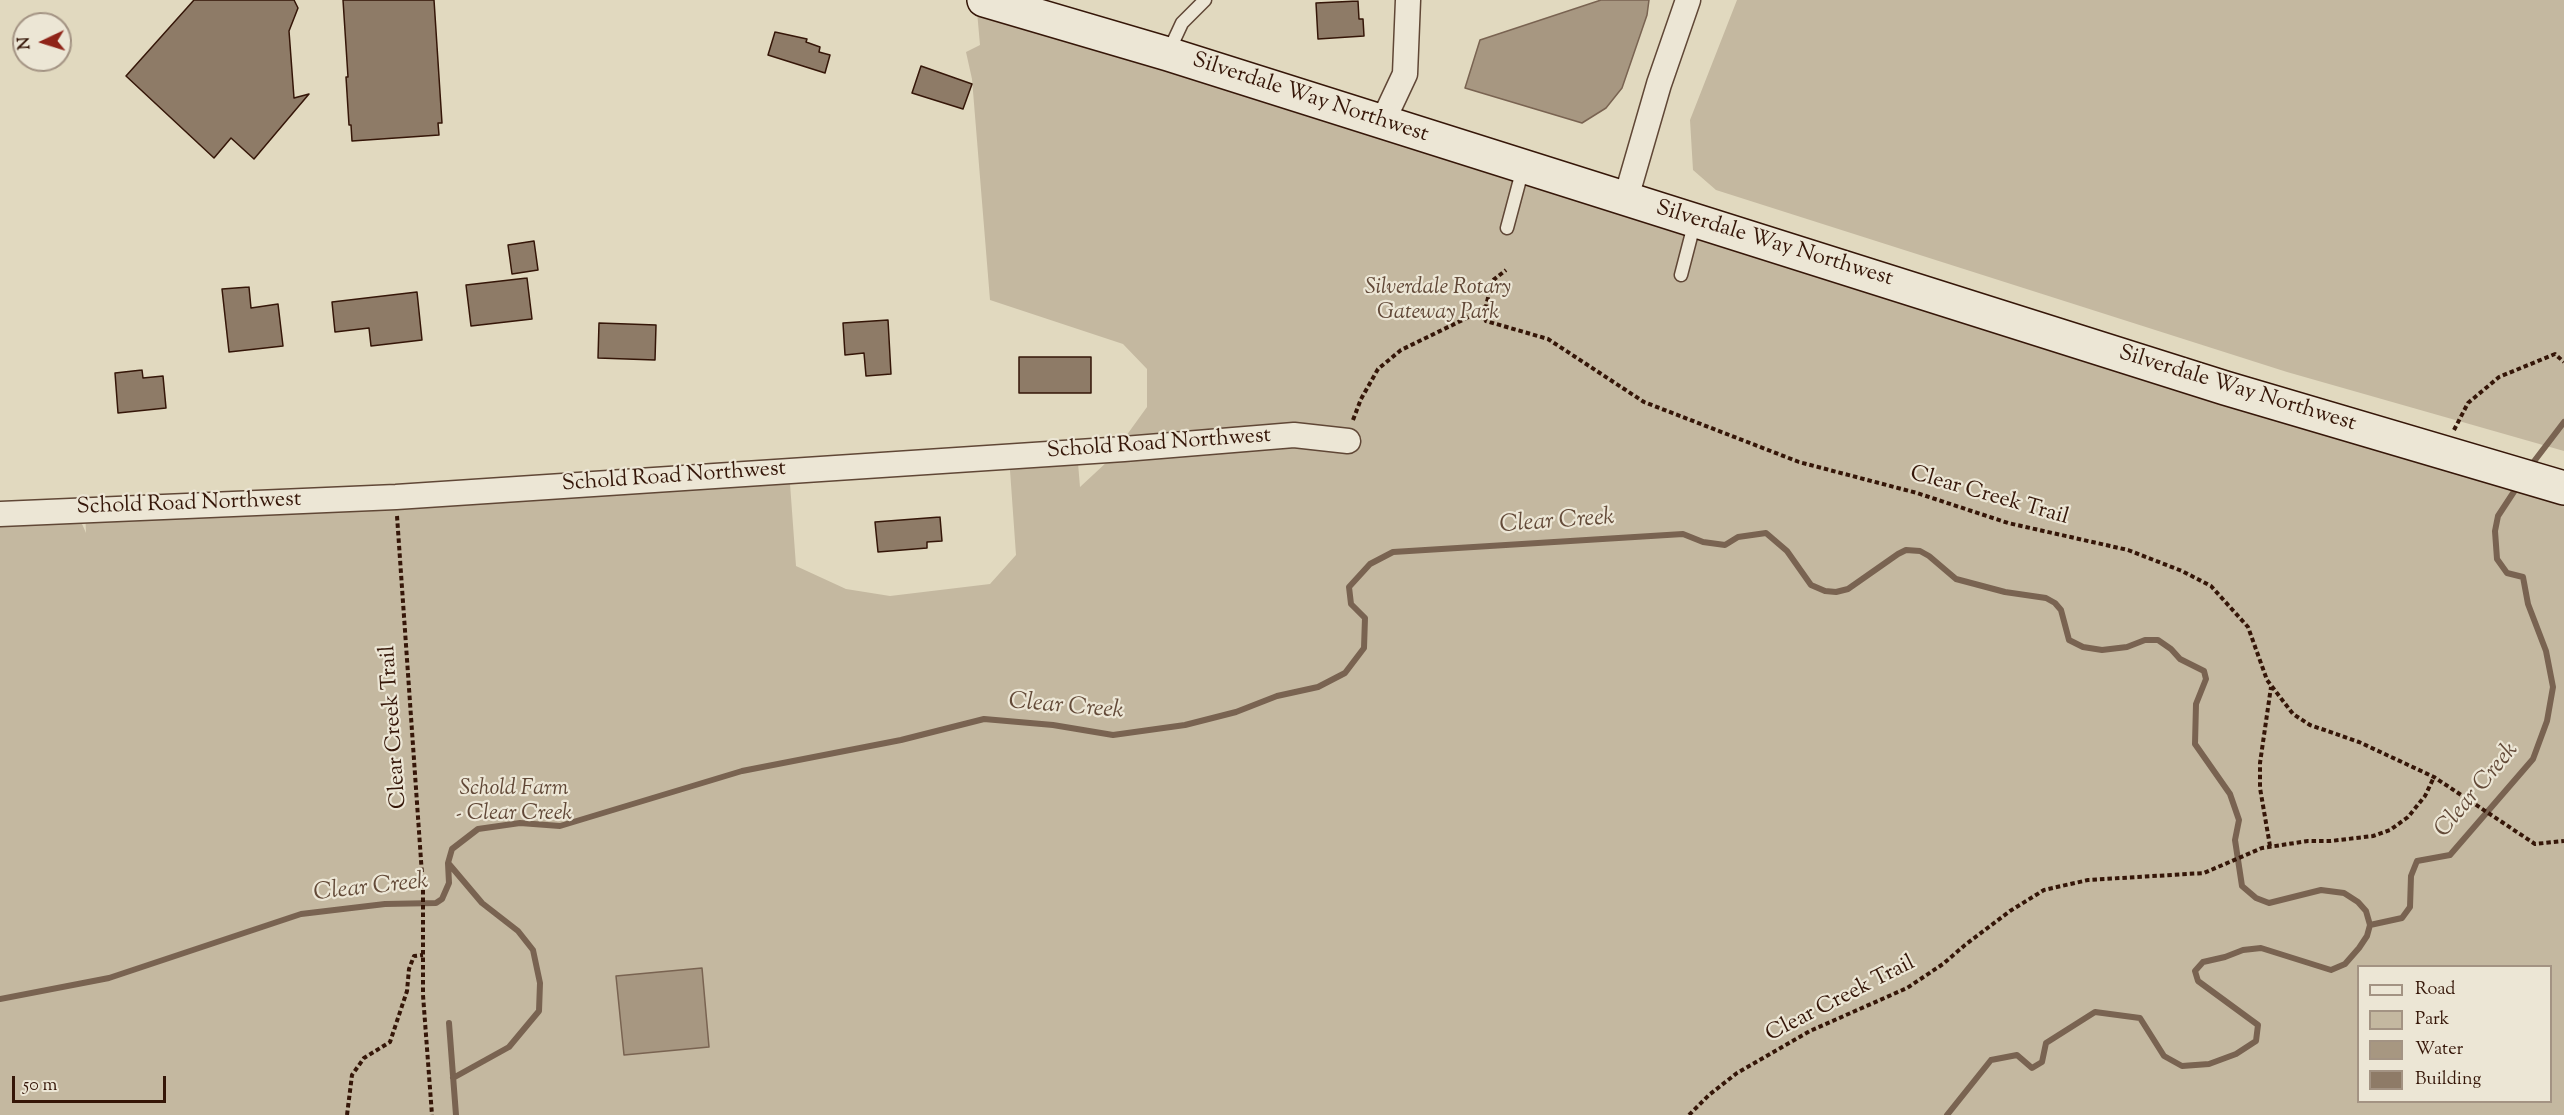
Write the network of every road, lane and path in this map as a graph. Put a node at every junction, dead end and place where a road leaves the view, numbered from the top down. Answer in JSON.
{"nodes":[{"id":1,"x":984,"y":0,"type":"edge"},
{"id":2,"x":1205,"y":0,"type":"edge"},
{"id":3,"x":1408,"y":0,"type":"edge"},
{"id":4,"x":1688,"y":0,"type":"edge"},
{"id":5,"x":1168,"y":54,"type":"junction"},
{"id":6,"x":1382,"y":123,"type":"junction"},
{"id":7,"x":1523,"y":167,"type":"junction"},
{"id":8,"x":1626,"y":198,"type":"junction"},
{"id":9,"x":1695,"y":221,"type":"junction"},
{"id":10,"x":1507,"y":228,"type":"dead end"},
{"id":11,"x":1506,"y":270,"type":"dead end"},
{"id":12,"x":1681,"y":275,"type":"dead end"},
{"id":13,"x":1481,"y":311,"type":"junction"},
{"id":14,"x":2564,"y":362,"type":"edge"},
{"id":15,"x":1348,"y":441,"type":"joint"},
{"id":16,"x":2446,"y":453,"type":"junction"},
{"id":17,"x":2564,"y":489,"type":"edge"},
{"id":18,"x":396,"y":497,"type":"junction"},
{"id":19,"x":0,"y":514,"type":"edge"},
{"id":20,"x":2272,"y":686,"type":"junction"},
{"id":21,"x":2434,"y":777,"type":"junction"},
{"id":22,"x":2564,"y":841,"type":"edge"},
{"id":23,"x":2270,"y":846,"type":"junction"},
{"id":24,"x":423,"y":955,"type":"junction"},
{"id":25,"x":347,"y":1115,"type":"edge"},
{"id":26,"x":432,"y":1115,"type":"edge"},
{"id":27,"x":1689,"y":1115,"type":"edge"}],
"edges":[{"from":1,"to":5,"type":"main road","name":"Silverdale Way Northwest"},
{"from":2,"to":5,"type":"lane"},
{"from":3,"to":6,"type":"street"},
{"from":4,"to":8,"type":"street"},
{"from":5,"to":6,"type":"main road","name":"Silverdale Way Northwest"},
{"from":6,"to":7,"type":"main road","name":"Silverdale Way Northwest"},
{"from":7,"to":8,"type":"main road","name":"Silverdale Way Northwest"},
{"from":7,"to":10,"type":"lane"},
{"from":8,"to":9,"type":"main road","name":"Silverdale Way Northwest"},
{"from":9,"to":12,"type":"lane"},
{"from":9,"to":16,"type":"main road","name":"Silverdale Way Northwest"},
{"from":11,"to":13,"type":"path"},
{"from":13,"to":15,"type":"path"},
{"from":13,"to":20,"type":"path","name":"Clear Creek Trail"},
{"from":14,"to":16,"type":"path"},
{"from":15,"to":18,"type":"street","name":"Schold Road Northwest"},
{"from":16,"to":17,"type":"main road","name":"Silverdale Way Northwest"},
{"from":18,"to":19,"type":"street","name":"Schold Road Northwest"},
{"from":18,"to":24,"type":"path","name":"Clear Creek Trail"},
{"from":20,"to":21,"type":"path","name":"Clear Creek Trail"},
{"from":20,"to":23,"type":"path"},
{"from":21,"to":22,"type":"path","name":"Clear Creek Trail"},
{"from":21,"to":23,"type":"path","name":"Clear Creek Trail"},
{"from":23,"to":27,"type":"path","name":"Clear Creek Trail"},
{"from":24,"to":25,"type":"path"},
{"from":24,"to":26,"type":"path","name":"Clear Creek Trail"}]}
